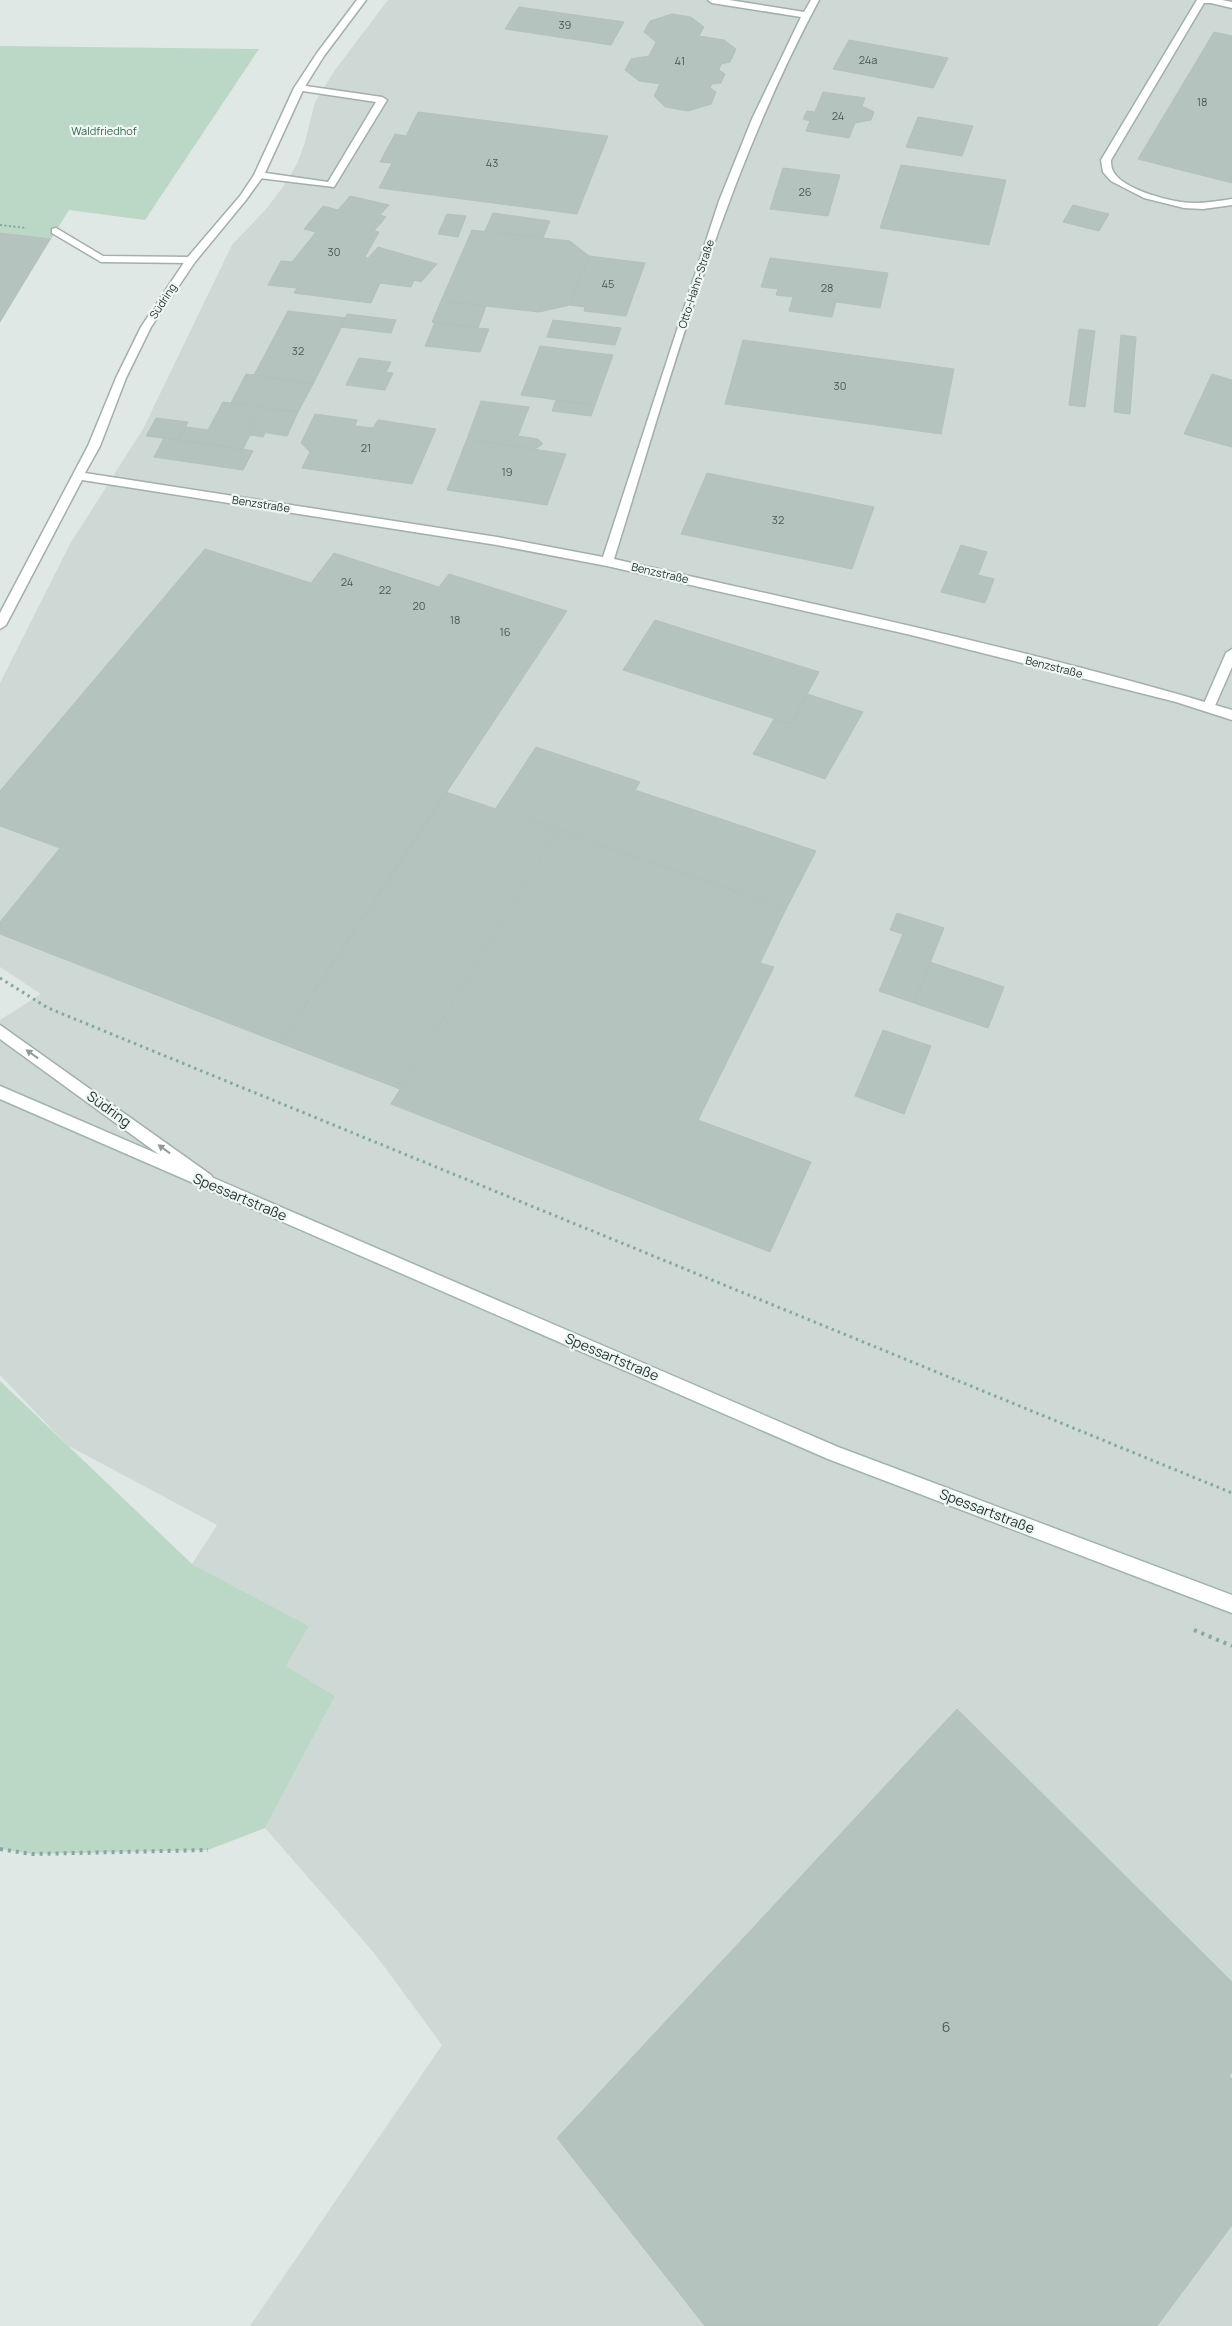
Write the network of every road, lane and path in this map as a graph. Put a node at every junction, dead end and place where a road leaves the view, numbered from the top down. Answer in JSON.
{"nodes":[{"id":1,"x":362,"y":0,"type":"edge"},
{"id":2,"x":712,"y":0,"type":"edge"},
{"id":3,"x":814,"y":0,"type":"edge"},
{"id":4,"x":1232,"y":5,"type":"edge"},
{"id":5,"x":806,"y":15,"type":"junction"},
{"id":6,"x":299,"y":88,"type":"junction"},
{"id":7,"x":259,"y":175,"type":"junction"},
{"id":8,"x":1232,"y":202,"type":"edge"},
{"id":9,"x":56,"y":231,"type":"dead end"},
{"id":10,"x":191,"y":260,"type":"junction"},
{"id":11,"x":78,"y":476,"type":"junction"},
{"id":12,"x":607,"y":562,"type":"junction"},
{"id":13,"x":0,"y":625,"type":"edge"},
{"id":14,"x":1232,"y":653,"type":"edge"},
{"id":15,"x":1208,"y":708,"type":"junction"},
{"id":16,"x":1232,"y":715,"type":"edge"},
{"id":17,"x":0,"y":978,"type":"edge"},
{"id":18,"x":0,"y":1031,"type":"edge"},
{"id":19,"x":0,"y":1092,"type":"edge"},
{"id":20,"x":218,"y":1188,"type":"junction"},
{"id":21,"x":1232,"y":1493,"type":"edge"},
{"id":22,"x":1232,"y":1604,"type":"edge"},
{"id":23,"x":0,"y":1849,"type":"edge"},
{"id":24,"x":208,"y":1850,"type":"dead end"}],
"edges":[{"from":1,"to":6,"type":"street","name":"Südring"},
{"from":2,"to":5,"type":"street"},
{"from":3,"to":5,"type":"street","name":"Otto-Hahn-Straße"},
{"from":4,"to":8,"type":"street"},
{"from":5,"to":12,"type":"street","name":"Otto-Hahn-Straße"},
{"from":6,"to":7,"type":"street","name":"Südring"},
{"from":6,"to":7,"type":"street"},
{"from":7,"to":10,"type":"street","name":"Südring"},
{"from":9,"to":10,"type":"street"},
{"from":10,"to":11,"type":"street","name":"Südring"},
{"from":11,"to":12,"type":"street","name":"Benzstraße"},
{"from":11,"to":13,"type":"street","name":"Südring"},
{"from":12,"to":15,"type":"street","name":"Benzstraße"},
{"from":14,"to":15,"type":"street"},
{"from":15,"to":16,"type":"street","name":"Benzstraße"},
{"from":17,"to":21,"type":"path"},
{"from":20,"to":18,"type":"street","name":"Südring","one_way":true},
{"from":19,"to":20,"type":"street","name":"Spessartstraße"},
{"from":20,"to":22,"type":"street","name":"Spessartstraße"},
{"from":23,"to":24,"type":"path"}]}
